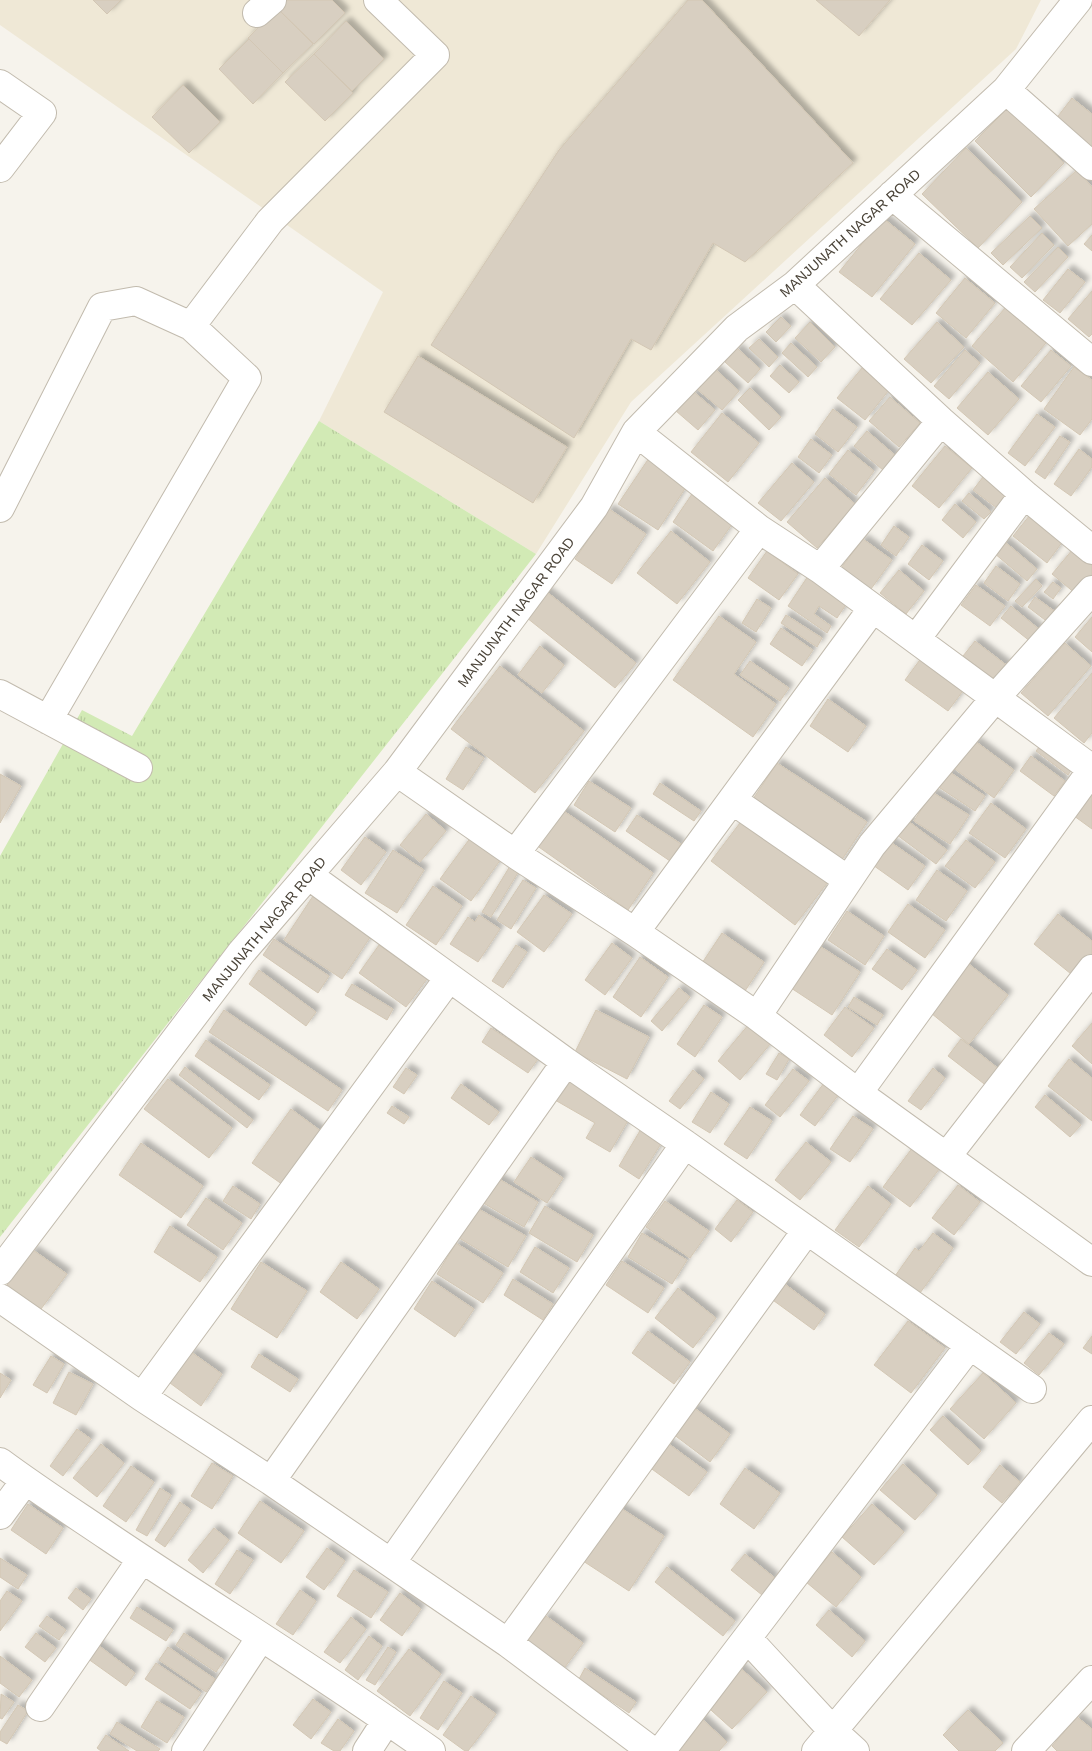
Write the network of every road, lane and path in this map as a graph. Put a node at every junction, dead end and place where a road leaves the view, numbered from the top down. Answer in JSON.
{"nodes":[{"id":1,"x":378,"y":0,"type":"edge"},
{"id":2,"x":1078,"y":0,"type":"edge"},
{"id":3,"x":0,"y":84,"type":"edge"},
{"id":4,"x":1006,"y":90,"type":"junction"},
{"id":5,"x":1092,"y":166,"type":"edge"},
{"id":6,"x":0,"y":168,"type":"edge"},
{"id":7,"x":892,"y":195,"type":"junction"},
{"id":8,"x":795,"y":285,"type":"junction"},
{"id":9,"x":191,"y":326,"type":"junction"},
{"id":10,"x":1092,"y":362,"type":"edge"},
{"id":11,"x":941,"y":421,"type":"junction"},
{"id":12,"x":636,"y":432,"type":"junction"},
{"id":13,"x":1024,"y":494,"type":"junction"},
{"id":14,"x":0,"y":508,"type":"edge"},
{"id":15,"x":759,"y":529,"type":"junction"},
{"id":16,"x":1092,"y":550,"type":"edge"},
{"id":17,"x":820,"y":569,"type":"junction"},
{"id":18,"x":1092,"y":590,"type":"edge"},
{"id":19,"x":873,"y":608,"type":"junction"},
{"id":20,"x":916,"y":639,"type":"junction"},
{"id":21,"x":0,"y":694,"type":"edge"},
{"id":22,"x":996,"y":697,"type":"junction"},
{"id":23,"x":48,"y":720,"type":"junction"},
{"id":24,"x":138,"y":768,"type":"dead end"},
{"id":25,"x":1092,"y":769,"type":"edge"},
{"id":26,"x":398,"y":772,"type":"junction"},
{"id":27,"x":732,"y":800,"type":"junction"},
{"id":28,"x":515,"y":854,"type":"junction"},
{"id":29,"x":308,"y":875,"type":"junction"},
{"id":30,"x":848,"y":880,"type":"junction"},
{"id":31,"x":635,"y":932,"type":"junction"},
{"id":32,"x":1092,"y":970,"type":"edge"},
{"id":33,"x":449,"y":978,"type":"junction"},
{"id":34,"x":757,"y":1016,"type":"junction"},
{"id":35,"x":566,"y":1062,"type":"junction"},
{"id":36,"x":858,"y":1092,"type":"junction"},
{"id":37,"x":685,"y":1144,"type":"junction"},
{"id":38,"x":947,"y":1156,"type":"junction"},
{"id":39,"x":807,"y":1230,"type":"junction"},
{"id":40,"x":1091,"y":1258,"type":"edge"},
{"id":41,"x":0,"y":1271,"type":"edge"},
{"id":42,"x":0,"y":1298,"type":"edge"},
{"id":43,"x":970,"y":1345,"type":"junction"},
{"id":44,"x":1032,"y":1388,"type":"dead end"},
{"id":45,"x":142,"y":1398,"type":"junction"},
{"id":46,"x":1092,"y":1420,"type":"edge"},
{"id":47,"x":0,"y":1462,"type":"edge"},
{"id":48,"x":25,"y":1480,"type":"junction"},
{"id":49,"x":271,"y":1481,"type":"junction"},
{"id":50,"x":0,"y":1515,"type":"edge"},
{"id":51,"x":142,"y":1559,"type":"junction"},
{"id":52,"x":391,"y":1563,"type":"junction"},
{"id":53,"x":261,"y":1637,"type":"junction"},
{"id":54,"x":747,"y":1638,"type":"junction"},
{"id":55,"x":508,"y":1643,"type":"junction"},
{"id":56,"x":1092,"y":1680,"type":"edge"},
{"id":57,"x":40,"y":1707,"type":"dead end"},
{"id":58,"x":387,"y":1720,"type":"junction"},
{"id":59,"x":833,"y":1730,"type":"junction"},
{"id":60,"x":186,"y":1751,"type":"edge"},
{"id":61,"x":367,"y":1751,"type":"edge"},
{"id":62,"x":431,"y":1751,"type":"edge"},
{"id":63,"x":652,"y":1751,"type":"edge"},
{"id":64,"x":662,"y":1751,"type":"edge"},
{"id":65,"x":816,"y":1751,"type":"edge"},
{"id":66,"x":855,"y":1751,"type":"edge"},
{"id":67,"x":1026,"y":1751,"type":"edge"}],
"edges":[{"from":1,"to":9,"type":"street"},
{"from":2,"to":4,"type":"street","name":"MANJUNATH NAGAR ROAD"},
{"from":3,"to":6,"type":"street"},
{"from":4,"to":5,"type":"street"},
{"from":4,"to":7,"type":"street","name":"MANJUNATH NAGAR ROAD"},
{"from":7,"to":8,"type":"street","name":"MANJUNATH NAGAR ROAD"},
{"from":7,"to":10,"type":"street"},
{"from":8,"to":11,"type":"street"},
{"from":8,"to":12,"type":"street","name":"MANJUNATH NAGAR ROAD"},
{"from":9,"to":14,"type":"street"},
{"from":9,"to":23,"type":"street"},
{"from":11,"to":13,"type":"street"},
{"from":11,"to":17,"type":"street"},
{"from":12,"to":15,"type":"street"},
{"from":12,"to":26,"type":"street","name":"MANJUNATH NAGAR ROAD"},
{"from":13,"to":16,"type":"street"},
{"from":13,"to":20,"type":"street"},
{"from":15,"to":17,"type":"street"},
{"from":15,"to":28,"type":"street"},
{"from":17,"to":19,"type":"street"},
{"from":18,"to":22,"type":"street"},
{"from":19,"to":20,"type":"street"},
{"from":19,"to":27,"type":"street"},
{"from":20,"to":22,"type":"street"},
{"from":21,"to":23,"type":"street"},
{"from":22,"to":25,"type":"street"},
{"from":22,"to":30,"type":"street"},
{"from":23,"to":24,"type":"street"},
{"from":25,"to":36,"type":"street"},
{"from":26,"to":28,"type":"street"},
{"from":26,"to":29,"type":"street","name":"MANJUNATH NAGAR ROAD"},
{"from":27,"to":30,"type":"street"},
{"from":27,"to":31,"type":"street"},
{"from":28,"to":31,"type":"street"},
{"from":29,"to":33,"type":"street"},
{"from":29,"to":41,"type":"street","name":"MANJUNATH NAGAR ROAD"},
{"from":30,"to":34,"type":"street"},
{"from":31,"to":34,"type":"street"},
{"from":32,"to":38,"type":"street"},
{"from":33,"to":35,"type":"street"},
{"from":33,"to":45,"type":"street"},
{"from":34,"to":36,"type":"street"},
{"from":35,"to":37,"type":"street"},
{"from":35,"to":49,"type":"street"},
{"from":36,"to":38,"type":"street"},
{"from":37,"to":39,"type":"street"},
{"from":37,"to":52,"type":"street"},
{"from":38,"to":40,"type":"street"},
{"from":39,"to":43,"type":"street"},
{"from":39,"to":55,"type":"street"},
{"from":42,"to":45,"type":"street"},
{"from":43,"to":44,"type":"street"},
{"from":43,"to":54,"type":"street"},
{"from":45,"to":49,"type":"street"},
{"from":46,"to":59,"type":"street"},
{"from":47,"to":48,"type":"street"},
{"from":48,"to":50,"type":"street"},
{"from":48,"to":51,"type":"street"},
{"from":49,"to":52,"type":"street"},
{"from":51,"to":53,"type":"street"},
{"from":51,"to":57,"type":"street"},
{"from":52,"to":55,"type":"street"},
{"from":53,"to":58,"type":"street"},
{"from":53,"to":60,"type":"street"},
{"from":54,"to":59,"type":"street"},
{"from":54,"to":64,"type":"street"},
{"from":55,"to":63,"type":"street"},
{"from":56,"to":67,"type":"street"},
{"from":58,"to":61,"type":"street"},
{"from":58,"to":62,"type":"street"},
{"from":59,"to":65,"type":"street"},
{"from":59,"to":66,"type":"street"}]}
